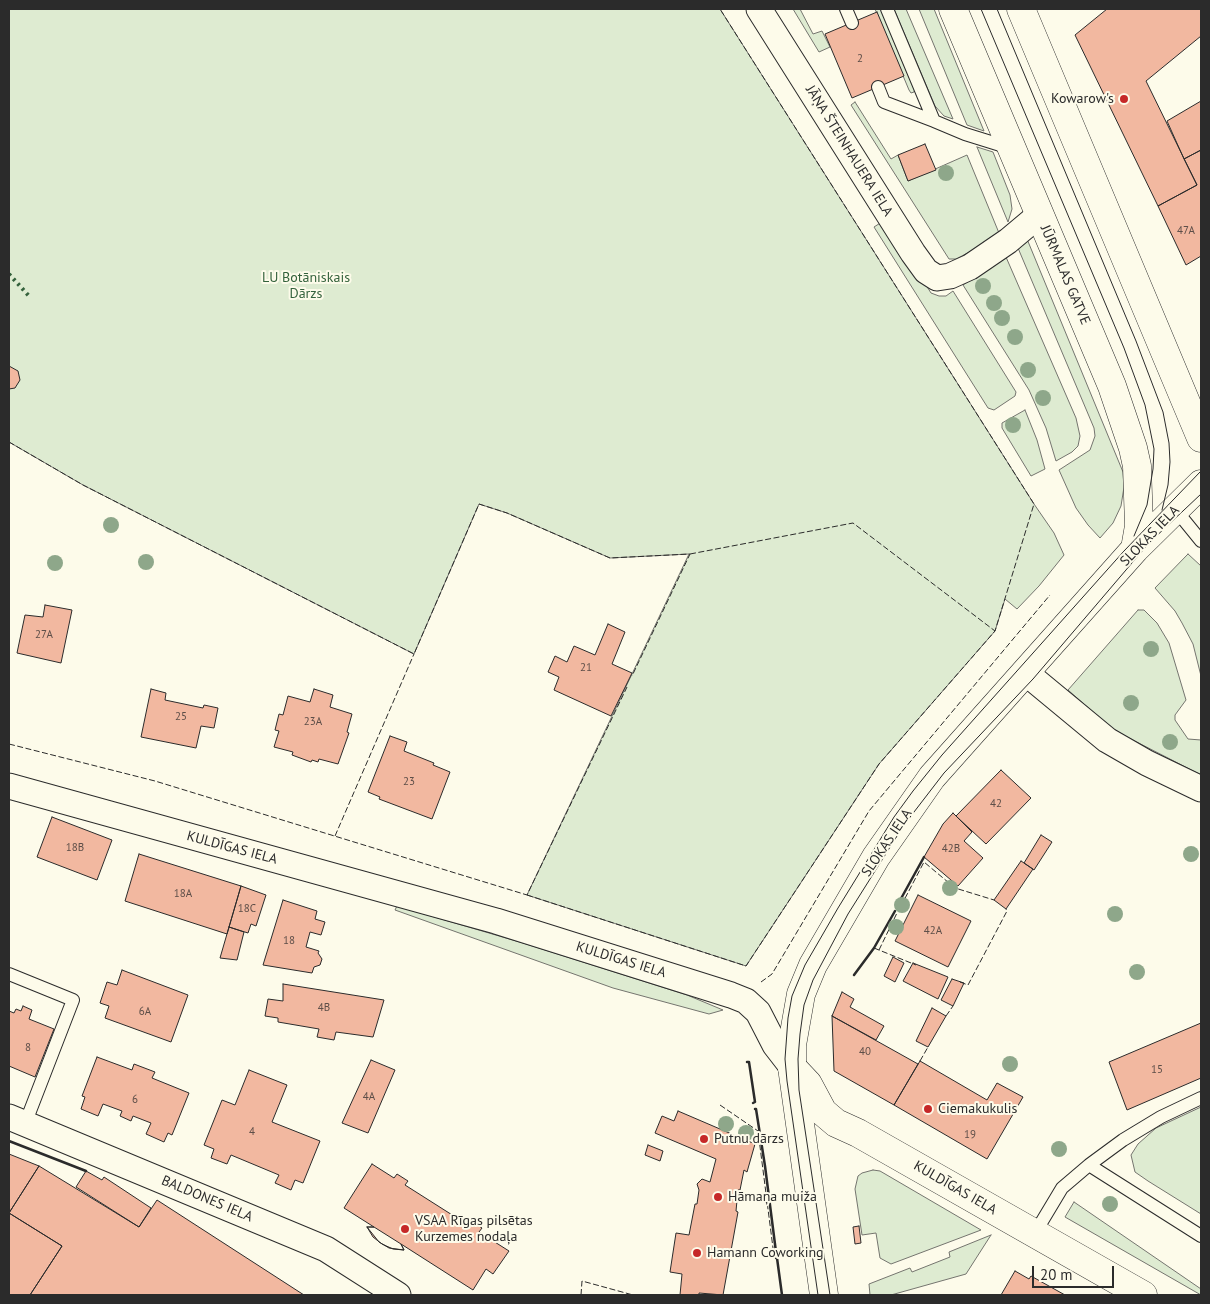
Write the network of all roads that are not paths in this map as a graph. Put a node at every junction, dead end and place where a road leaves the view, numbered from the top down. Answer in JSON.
{"nodes":[{"id":1,"x":846,"y":9,"type":"edge"},
{"id":2,"x":887,"y":9,"type":"edge"},
{"id":3,"x":953,"y":9,"type":"edge"},
{"id":4,"x":1021,"y":9,"type":"edge"},
{"id":5,"x":763,"y":10,"type":"edge"},
{"id":6,"x":852,"y":23,"type":"dead end"},
{"id":7,"x":878,"y":87,"type":"dead end"},
{"id":8,"x":934,"y":121,"type":"junction"},
{"id":9,"x":1011,"y":148,"type":"junction"},
{"id":10,"x":1039,"y":214,"type":"junction"},
{"id":11,"x":1201,"y":438,"type":"edge"},
{"id":12,"x":1201,"y":484,"type":"edge"},
{"id":13,"x":1175,"y":510,"type":"junction"},
{"id":14,"x":1201,"y":541,"type":"edge"},
{"id":15,"x":1135,"y":549,"type":"junction"},
{"id":16,"x":1026,"y":673,"type":"junction"},
{"id":17,"x":9,"y":786,"type":"edge"},
{"id":18,"x":1201,"y":789,"type":"edge"},
{"id":19,"x":9,"y":974,"type":"edge"},
{"id":20,"x":792,"y":1067,"type":"junction"},
{"id":21,"x":1201,"y":1098,"type":"edge"},
{"id":22,"x":17,"y":1121,"type":"edge"},
{"id":23,"x":1089,"y":1165,"type":"junction"},
{"id":24,"x":1034,"y":1233,"type":"junction"},
{"id":25,"x":1201,"y":1236,"type":"edge"},
{"id":26,"x":398,"y":1295,"type":"edge"},
{"id":27,"x":824,"y":1295,"type":"edge"},
{"id":28,"x":1143,"y":1295,"type":"edge"}],
"edges":[{"from":1,"to":6,"type":"lane"},
{"from":2,"to":8,"type":"lane"},
{"from":3,"to":9,"type":"main road","name":"JŪRMALAS GATVE"},
{"from":4,"to":11,"type":"main road"},
{"from":5,"to":10,"type":"street","name":"JĀŅA ŠTEINHAUERA IELA"},
{"from":7,"to":8,"type":"lane"},
{"from":8,"to":9,"type":"lane"},
{"from":9,"to":10,"type":"main road","name":"JŪRMALAS GATVE"},
{"from":10,"to":15,"type":"main road","name":"JŪRMALAS GATVE"},
{"from":12,"to":13,"type":"main road","name":"SLOKAS IELA"},
{"from":13,"to":14,"type":"lane"},
{"from":13,"to":15,"type":"main road","name":"SLOKAS IELA"},
{"from":15,"to":16,"type":"main road","name":"SLOKAS IELA"},
{"from":16,"to":18,"type":"street"},
{"from":16,"to":20,"type":"main road","name":"SLOKAS IELA"},
{"from":17,"to":20,"type":"street","name":"KULDĪGAS IELA"},
{"from":19,"to":22,"type":"lane"},
{"from":20,"to":24,"type":"main road","name":"KULDĪGAS IELA"},
{"from":20,"to":27,"type":"main road","name":"SLOKAS IELA"},
{"from":21,"to":23,"type":"lane"},
{"from":22,"to":26,"type":"street","name":"BALDONES IELA"},
{"from":23,"to":24,"type":"lane"},
{"from":23,"to":25,"type":"lane"},
{"from":24,"to":28,"type":"main road","name":"KULDĪGAS IELA"}]}
